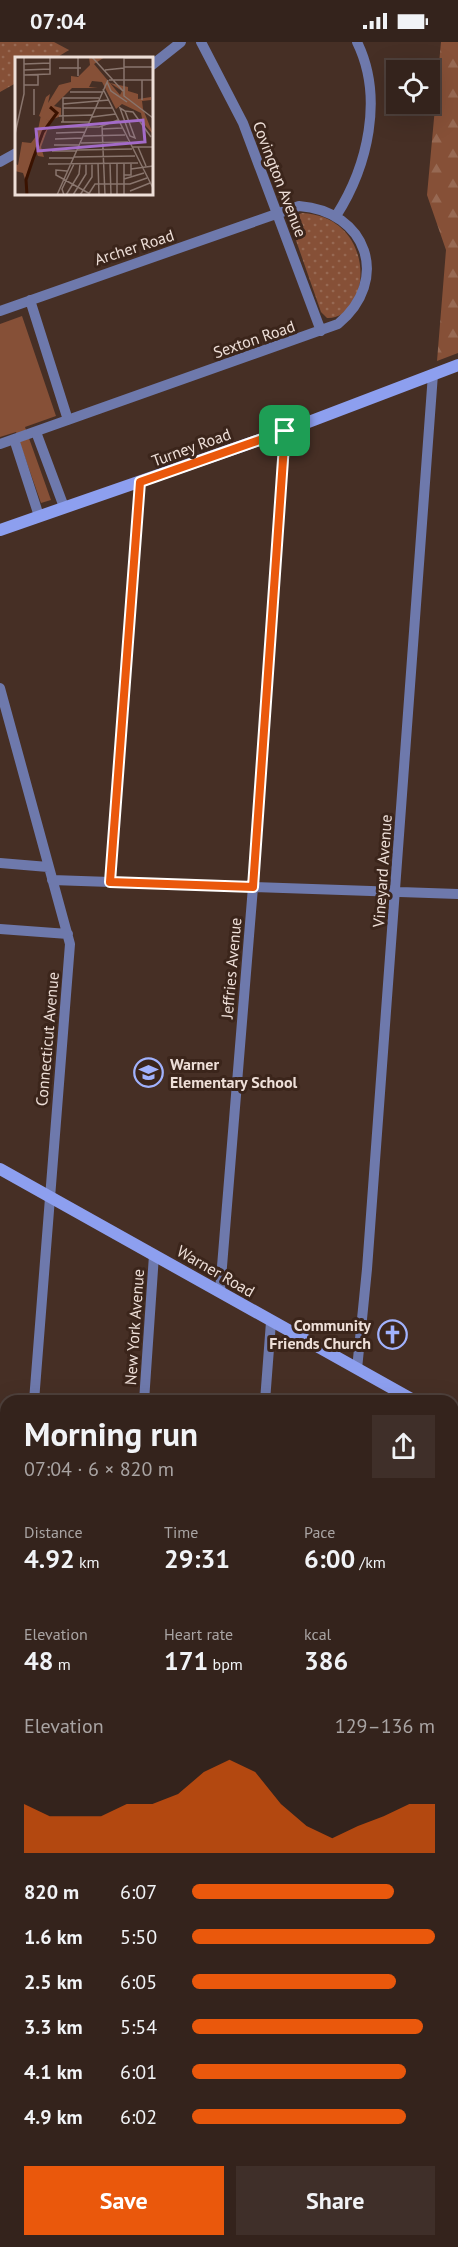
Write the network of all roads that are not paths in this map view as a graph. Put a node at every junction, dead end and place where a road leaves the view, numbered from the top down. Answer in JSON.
{"nodes":[{"id":1,"x":181,"y":42,"type":"edge"},
{"id":2,"x":201,"y":42,"type":"edge"},
{"id":3,"x":357,"y":42,"type":"edge"},
{"id":4,"x":153,"y":64,"type":"edge"},
{"id":5,"x":15,"y":154,"type":"edge"},
{"id":6,"x":0,"y":162,"type":"edge"},
{"id":7,"x":278,"y":213,"type":"junction"},
{"id":8,"x":336,"y":216,"type":"junction"},
{"id":9,"x":30,"y":300,"type":"junction"},
{"id":10,"x":0,"y":311,"type":"edge"},
{"id":11,"x":321,"y":331,"type":"junction"},
{"id":12,"x":458,"y":365,"type":"edge"},
{"id":13,"x":433,"y":374,"type":"junction"},
{"id":14,"x":69,"y":420,"type":"junction"},
{"id":15,"x":285,"y":431,"type":"junction"},
{"id":16,"x":36,"y":432,"type":"junction"},
{"id":17,"x":14,"y":439,"type":"junction"},
{"id":18,"x":0,"y":444,"type":"edge"},
{"id":19,"x":140,"y":482,"type":"junction"},
{"id":20,"x":64,"y":507,"type":"junction"},
{"id":21,"x":39,"y":516,"type":"junction"},
{"id":22,"x":0,"y":530,"type":"edge"},
{"id":23,"x":0,"y":688,"type":"edge"},
{"id":24,"x":0,"y":863,"type":"edge"},
{"id":25,"x":48,"y":867,"type":"junction"},
{"id":26,"x":52,"y":880,"type":"junction"},
{"id":27,"x":110,"y":882,"type":"junction"},
{"id":28,"x":253,"y":887,"type":"junction"},
{"id":29,"x":395,"y":892,"type":"junction"},
{"id":30,"x":458,"y":894,"type":"edge"},
{"id":31,"x":0,"y":929,"type":"edge"},
{"id":32,"x":68,"y":934,"type":"junction"},
{"id":33,"x":0,"y":1170,"type":"edge"},
{"id":34,"x":49,"y":1196,"type":"junction"},
{"id":35,"x":154,"y":1255,"type":"junction"},
{"id":36,"x":220,"y":1292,"type":"junction"},
{"id":37,"x":271,"y":1322,"type":"junction"},
{"id":38,"x":357,"y":1369,"type":"junction"},
{"id":39,"x":34,"y":1395,"type":"edge"},
{"id":40,"x":144,"y":1395,"type":"edge"},
{"id":41,"x":266,"y":1395,"type":"edge"},
{"id":42,"x":396,"y":1395,"type":"edge"}],
"edges":[{"from":1,"to":4,"type":"street"},
{"from":2,"to":7,"type":"street","name":"Covington Avenue"},
{"from":3,"to":8,"type":"street"},
{"from":5,"to":6,"type":"street"},
{"from":7,"to":8,"type":"street","name":"Sexton Road"},
{"from":7,"to":9,"type":"street","name":"Archer Road"},
{"from":7,"to":11,"type":"street","name":"Covington Avenue"},
{"from":8,"to":11,"type":"street","name":"Sexton Road"},
{"from":9,"to":10,"type":"street","name":"Archer Road"},
{"from":9,"to":14,"type":"street"},
{"from":11,"to":14,"type":"street","name":"Sexton Road"},
{"from":12,"to":13,"type":"main road","name":"Turney Road"},
{"from":13,"to":15,"type":"main road","name":"Turney Road"},
{"from":13,"to":29,"type":"street","name":"Vineyard Avenue"},
{"from":14,"to":16,"type":"street","name":"Sexton Road"},
{"from":15,"to":19,"type":"main road","name":"Turney Road"},
{"from":15,"to":28,"type":"street","name":"Jeffries Avenue"},
{"from":16,"to":17,"type":"street","name":"Sexton Road"},
{"from":16,"to":20,"type":"street"},
{"from":17,"to":18,"type":"street","name":"Sexton Road"},
{"from":17,"to":21,"type":"street"},
{"from":19,"to":20,"type":"main road","name":"Turney Road"},
{"from":19,"to":27,"type":"street"},
{"from":20,"to":21,"type":"main road","name":"Turney Road"},
{"from":21,"to":22,"type":"main road","name":"Turney Road"},
{"from":23,"to":25,"type":"street","name":"Connecticut Avenue"},
{"from":24,"to":25,"type":"street"},
{"from":25,"to":26,"type":"street","name":"Connecticut Avenue"},
{"from":26,"to":27,"type":"street"},
{"from":26,"to":32,"type":"street","name":"Connecticut Avenue"},
{"from":27,"to":28,"type":"street"},
{"from":28,"to":29,"type":"street"},
{"from":28,"to":36,"type":"street","name":"Jeffries Avenue"},
{"from":29,"to":30,"type":"street"},
{"from":29,"to":38,"type":"street","name":"Vineyard Avenue"},
{"from":31,"to":32,"type":"street"},
{"from":32,"to":34,"type":"street","name":"Connecticut Avenue"},
{"from":33,"to":34,"type":"main road","name":"Warner Road"},
{"from":34,"to":35,"type":"main road","name":"Warner Road"},
{"from":34,"to":39,"type":"street","name":"Connecticut Avenue"},
{"from":35,"to":36,"type":"main road","name":"Warner Road"},
{"from":35,"to":40,"type":"street","name":"New York Avenue"},
{"from":36,"to":37,"type":"main road","name":"Warner Road"},
{"from":37,"to":38,"type":"main road","name":"Warner Road"},
{"from":37,"to":41,"type":"street"},
{"from":38,"to":42,"type":"main road","name":"Warner Road"}]}
